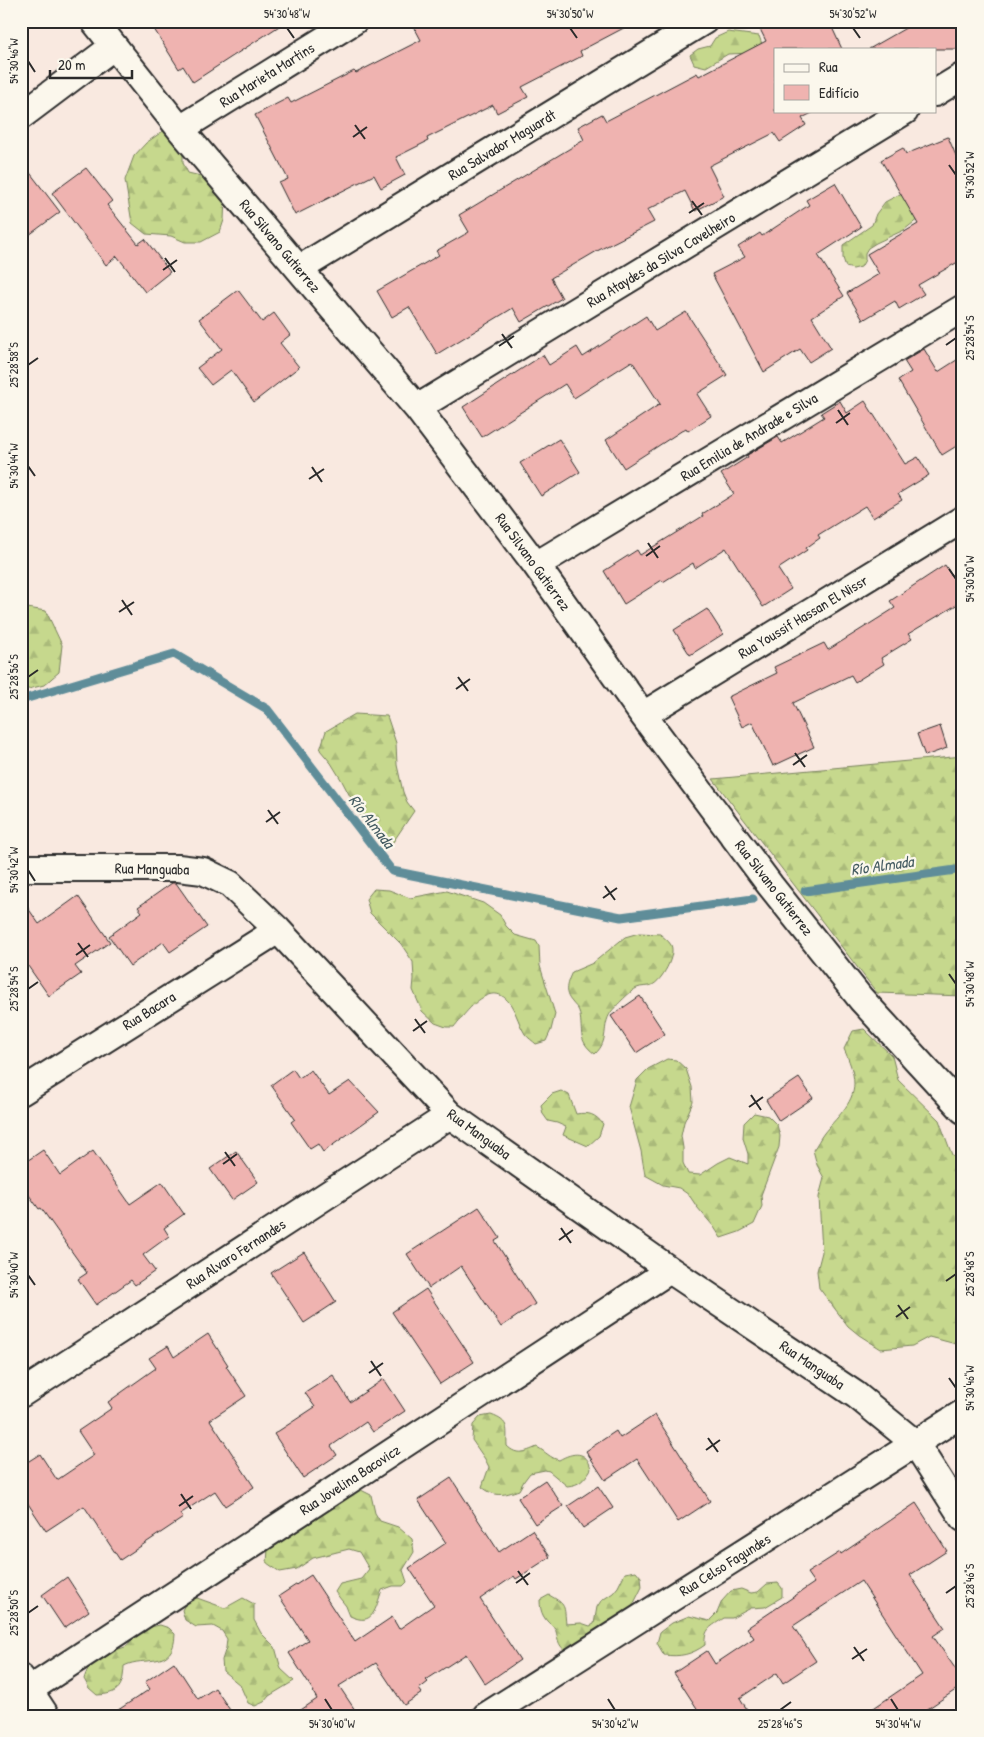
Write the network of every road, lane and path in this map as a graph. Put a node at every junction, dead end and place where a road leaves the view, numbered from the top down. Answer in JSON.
{"nodes":[{"id":1,"x":94,"y":21,"type":"edge"},
{"id":2,"x":354,"y":21,"type":"edge"},
{"id":3,"x":704,"y":21,"type":"edge"},
{"id":4,"x":114,"y":46,"type":"junction"},
{"id":5,"x":963,"y":76,"type":"edge"},
{"id":6,"x":936,"y":92,"type":"edge"},
{"id":7,"x":903,"y":112,"type":"edge"},
{"id":8,"x":21,"y":116,"type":"edge"},
{"id":9,"x":180,"y":129,"type":"junction"},
{"id":10,"x":299,"y":269,"type":"junction"},
{"id":11,"x":963,"y":308,"type":"edge"},
{"id":12,"x":417,"y":408,"type":"junction"},
{"id":13,"x":963,"y":519,"type":"edge"},
{"id":14,"x":536,"y":565,"type":"junction"},
{"id":15,"x":643,"y":714,"type":"junction"},
{"id":16,"x":21,"y":868,"type":"edge"},
{"id":17,"x":278,"y":930,"type":"junction"},
{"id":18,"x":21,"y":1092,"type":"edge"},
{"id":19,"x":963,"y":1110,"type":"edge"},
{"id":20,"x":450,"y":1115,"type":"junction"},
{"id":21,"x":670,"y":1270,"type":"junction"},
{"id":22,"x":21,"y":1394,"type":"edge"},
{"id":23,"x":963,"y":1412,"type":"edge"},
{"id":24,"x":916,"y":1444,"type":"junction"},
{"id":25,"x":963,"y":1518,"type":"edge"},
{"id":26,"x":25,"y":1684,"type":"edge"},
{"id":27,"x":46,"y":1716,"type":"edge"},
{"id":28,"x":486,"y":1716,"type":"edge"}],
"edges":[{"from":1,"to":4,"type":"street","name":"Rua Silvano Gutierrez"},
{"from":2,"to":9,"type":"street","name":"Rua Marieta Martins"},
{"from":3,"to":10,"type":"street","name":"Rua Salvador Maguardt"},
{"from":4,"to":8,"type":"street"},
{"from":4,"to":9,"type":"street","name":"Rua Silvano Gutierrez"},
{"from":5,"to":6,"type":"street"},
{"from":7,"to":12,"type":"street","name":"Rua Ataydes da Silva Cavelheiro"},
{"from":9,"to":10,"type":"street","name":"Rua Silvano Gutierrez"},
{"from":10,"to":12,"type":"street","name":"Rua Silvano Gutierrez"},
{"from":11,"to":14,"type":"street","name":"Rua Emilia de Andrade e Silva"},
{"from":12,"to":14,"type":"street","name":"Rua Silvano Gutierrez"},
{"from":13,"to":15,"type":"street","name":"Rua Youssif Hassan El Nissr"},
{"from":14,"to":15,"type":"street","name":"Rua Silvano Gutierrez"},
{"from":15,"to":19,"type":"street","name":"Rua Silvano Gutierrez"},
{"from":16,"to":17,"type":"street","name":"Rua Manguaba"},
{"from":17,"to":18,"type":"street","name":"Rua Bacara"},
{"from":17,"to":20,"type":"street","name":"Rua Manguaba"},
{"from":20,"to":21,"type":"street","name":"Rua Manguaba"},
{"from":20,"to":22,"type":"street","name":"Rua Alvaro Fernandes"},
{"from":21,"to":24,"type":"street","name":"Rua Manguaba"},
{"from":21,"to":26,"type":"street","name":"Rua Jovelina Bacovicz"},
{"from":23,"to":24,"type":"street","name":"Rua Celso Fagundes"},
{"from":24,"to":25,"type":"street","name":"Rua Manguaba"},
{"from":24,"to":28,"type":"street","name":"Rua Celso Fagundes"},
{"from":26,"to":27,"type":"street"}]}
